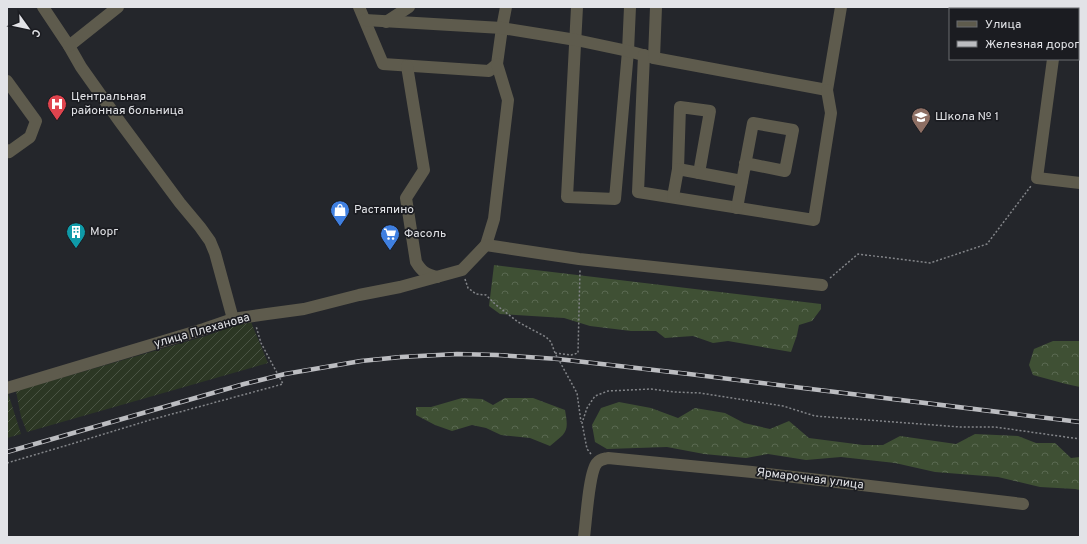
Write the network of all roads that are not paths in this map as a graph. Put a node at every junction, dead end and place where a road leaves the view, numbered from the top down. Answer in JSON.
{"nodes":[{"id":1,"x":43,"y":7,"type":"edge"},
{"id":2,"x":118,"y":7,"type":"edge"},
{"id":3,"x":359,"y":7,"type":"edge"},
{"id":4,"x":409,"y":7,"type":"edge"},
{"id":5,"x":506,"y":7,"type":"edge"},
{"id":6,"x":577,"y":7,"type":"edge"},
{"id":7,"x":630,"y":7,"type":"edge"},
{"id":8,"x":656,"y":7,"type":"edge"},
{"id":9,"x":841,"y":7,"type":"edge"},
{"id":10,"x":365,"y":20,"type":"junction"},
{"id":11,"x":386,"y":22,"type":"junction"},
{"id":12,"x":502,"y":28,"type":"junction"},
{"id":13,"x":576,"y":40,"type":"junction"},
{"id":14,"x":69,"y":46,"type":"junction"},
{"id":15,"x":628,"y":51,"type":"junction"},
{"id":16,"x":649,"y":56,"type":"junction"},
{"id":17,"x":1052,"y":60,"type":"edge"},
{"id":18,"x":497,"y":64,"type":"junction"},
{"id":19,"x":407,"y":66,"type":"junction"},
{"id":20,"x":7,"y":81,"type":"edge"},
{"id":21,"x":827,"y":90,"type":"junction"},
{"id":22,"x":7,"y":150,"type":"edge"},
{"id":23,"x":745,"y":163,"type":"junction"},
{"id":24,"x":678,"y":169,"type":"junction"},
{"id":25,"x":699,"y":173,"type":"junction"},
{"id":26,"x":742,"y":181,"type":"junction"},
{"id":27,"x":1080,"y":183,"type":"edge"},
{"id":28,"x":673,"y":197,"type":"junction"},
{"id":29,"x":737,"y":208,"type":"junction"},
{"id":30,"x":486,"y":245,"type":"junction"},
{"id":31,"x":416,"y":262,"type":"junction"},
{"id":32,"x":437,"y":277,"type":"junction"},
{"id":33,"x":822,"y":286,"type":"road end"},
{"id":34,"x":400,"y":287,"type":"junction"},
{"id":35,"x":234,"y":320,"type":"junction"},
{"id":36,"x":7,"y":388,"type":"edge"},
{"id":37,"x":1023,"y":504,"type":"dead end"},
{"id":38,"x":584,"y":537,"type":"edge"}],
"edges":[{"from":1,"to":14,"type":"street"},
{"from":2,"to":14,"type":"street"},
{"from":3,"to":10,"type":"street"},
{"from":4,"to":11,"type":"street"},
{"from":5,"to":12,"type":"street"},
{"from":6,"to":13,"type":"street"},
{"from":7,"to":15,"type":"street"},
{"from":8,"to":16,"type":"street"},
{"from":9,"to":21,"type":"street"},
{"from":10,"to":11,"type":"street"},
{"from":10,"to":19,"type":"street"},
{"from":11,"to":12,"type":"street"},
{"from":12,"to":13,"type":"street"},
{"from":12,"to":18,"type":"street"},
{"from":13,"to":15,"type":"street"},
{"from":13,"to":15,"type":"street"},
{"from":14,"to":35,"type":"street"},
{"from":15,"to":16,"type":"street"},
{"from":16,"to":21,"type":"street"},
{"from":16,"to":28,"type":"street"},
{"from":17,"to":27,"type":"street"},
{"from":18,"to":19,"type":"street"},
{"from":18,"to":30,"type":"street"},
{"from":19,"to":31,"type":"street"},
{"from":20,"to":22,"type":"street"},
{"from":21,"to":29,"type":"street"},
{"from":23,"to":23,"type":"street"},
{"from":23,"to":26,"type":"street"},
{"from":24,"to":25,"type":"street"},
{"from":24,"to":25,"type":"street"},
{"from":24,"to":28,"type":"street"},
{"from":25,"to":26,"type":"street"},
{"from":26,"to":29,"type":"street"},
{"from":28,"to":29,"type":"street"},
{"from":30,"to":32,"type":"street","name":"улица Плеханова"},
{"from":30,"to":33,"type":"street"},
{"from":31,"to":32,"type":"street"},
{"from":31,"to":34,"type":"street"},
{"from":32,"to":34,"type":"street","name":"улица Плеханова"},
{"from":34,"to":35,"type":"street","name":"улица Плеханова"},
{"from":35,"to":36,"type":"street","name":"улица Плеханова"},
{"from":37,"to":38,"type":"street","name":"Ярмарочная улица"}]}
